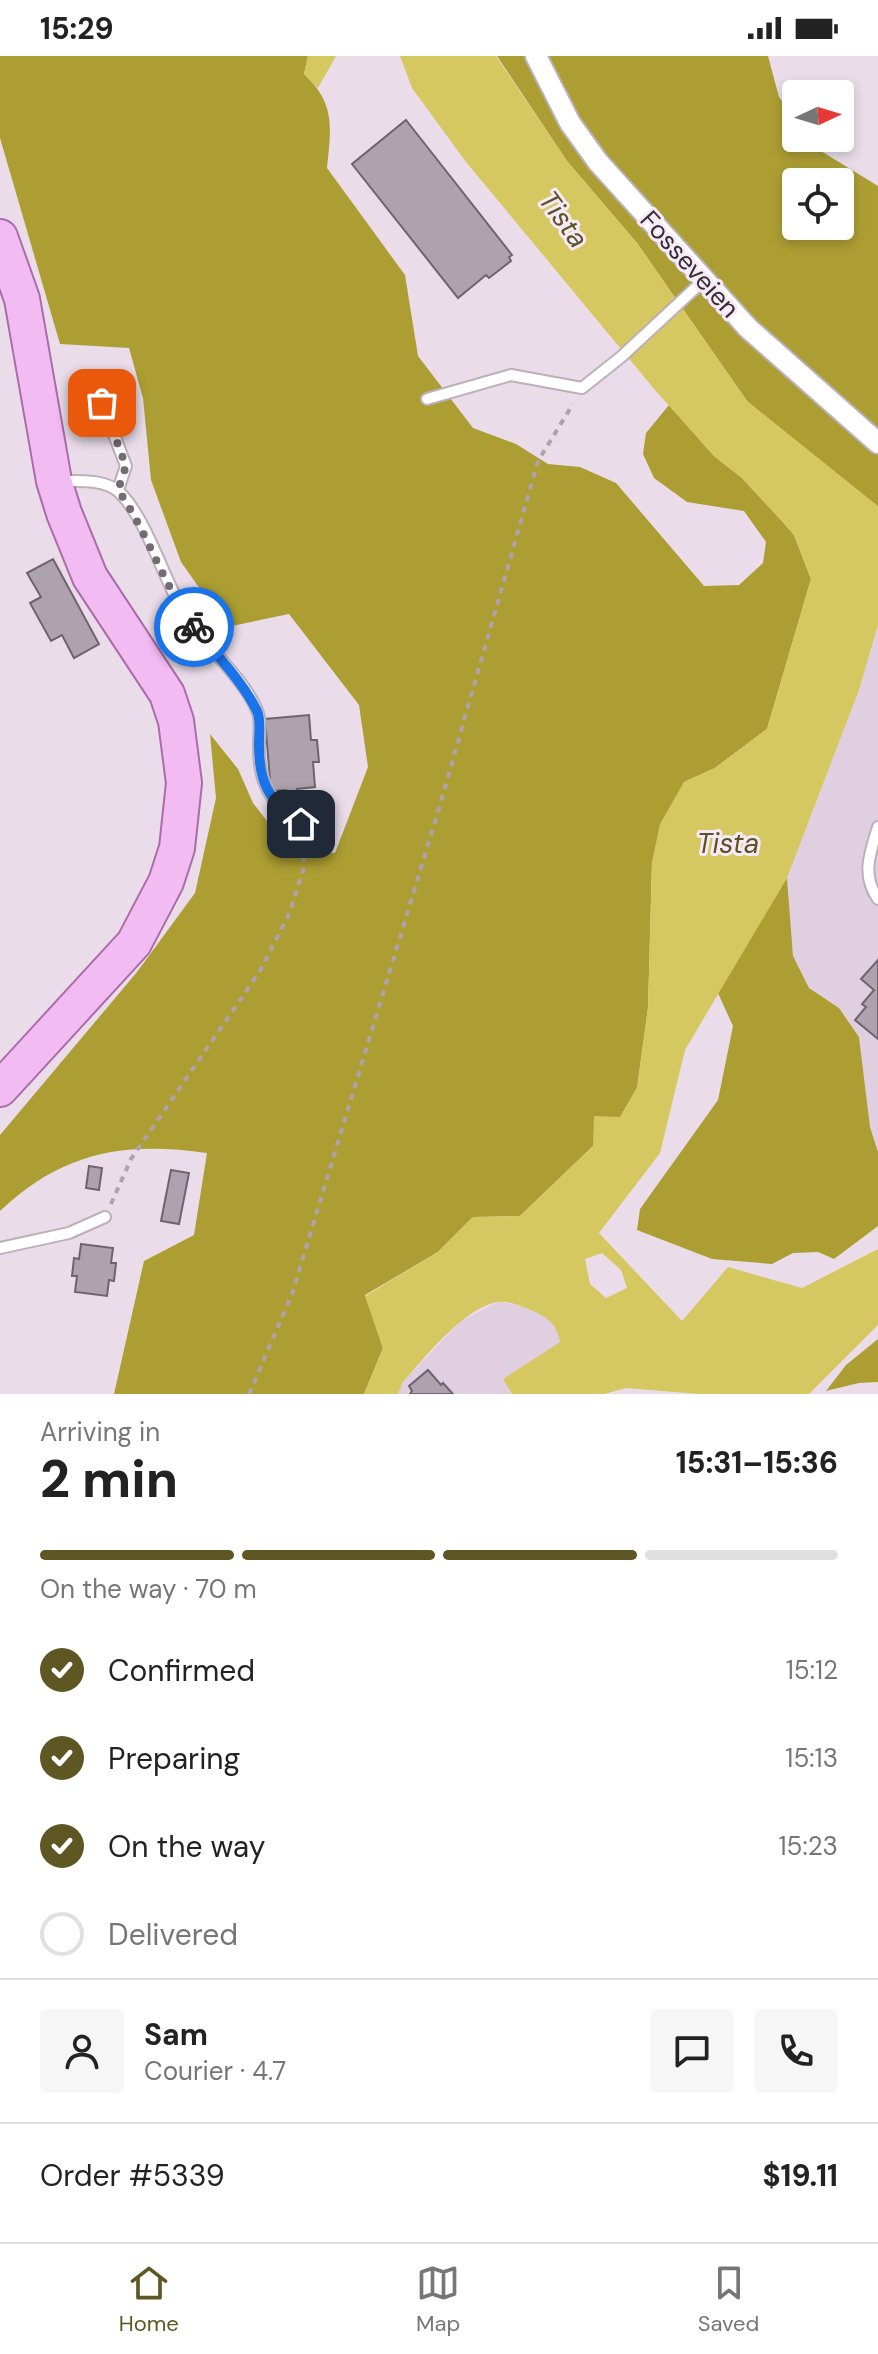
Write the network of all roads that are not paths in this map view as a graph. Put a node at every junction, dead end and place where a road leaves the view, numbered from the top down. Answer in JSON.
{"nodes":[{"id":1,"x":536,"y":56,"type":"edge"},
{"id":2,"x":0,"y":237,"type":"edge"},
{"id":3,"x":705,"y":279,"type":"junction"},
{"id":4,"x":100,"y":381,"type":"dead end"},
{"id":5,"x":427,"y":399,"type":"dead end"},
{"id":6,"x":878,"y":443,"type":"edge"},
{"id":7,"x":54,"y":481,"type":"junction"},
{"id":8,"x":118,"y":490,"type":"junction"},
{"id":9,"x":301,"y":824,"type":"road end"},
{"id":10,"x":878,"y":827,"type":"edge"},
{"id":11,"x":878,"y":899,"type":"edge"},
{"id":12,"x":0,"y":1089,"type":"edge"},
{"id":13,"x":105,"y":1217,"type":"road end"},
{"id":14,"x":0,"y":1248,"type":"edge"}],
"edges":[{"from":1,"to":3,"type":"street","name":"Fosseveien"},
{"from":2,"to":7,"type":"main road"},
{"from":3,"to":5,"type":"lane"},
{"from":3,"to":6,"type":"street","name":"Fosseveien"},
{"from":4,"to":8,"type":"lane"},
{"from":7,"to":8,"type":"lane"},
{"from":7,"to":12,"type":"main road"},
{"from":8,"to":9,"type":"lane"},
{"from":10,"to":11,"type":"lane"},
{"from":13,"to":14,"type":"lane"}]}
